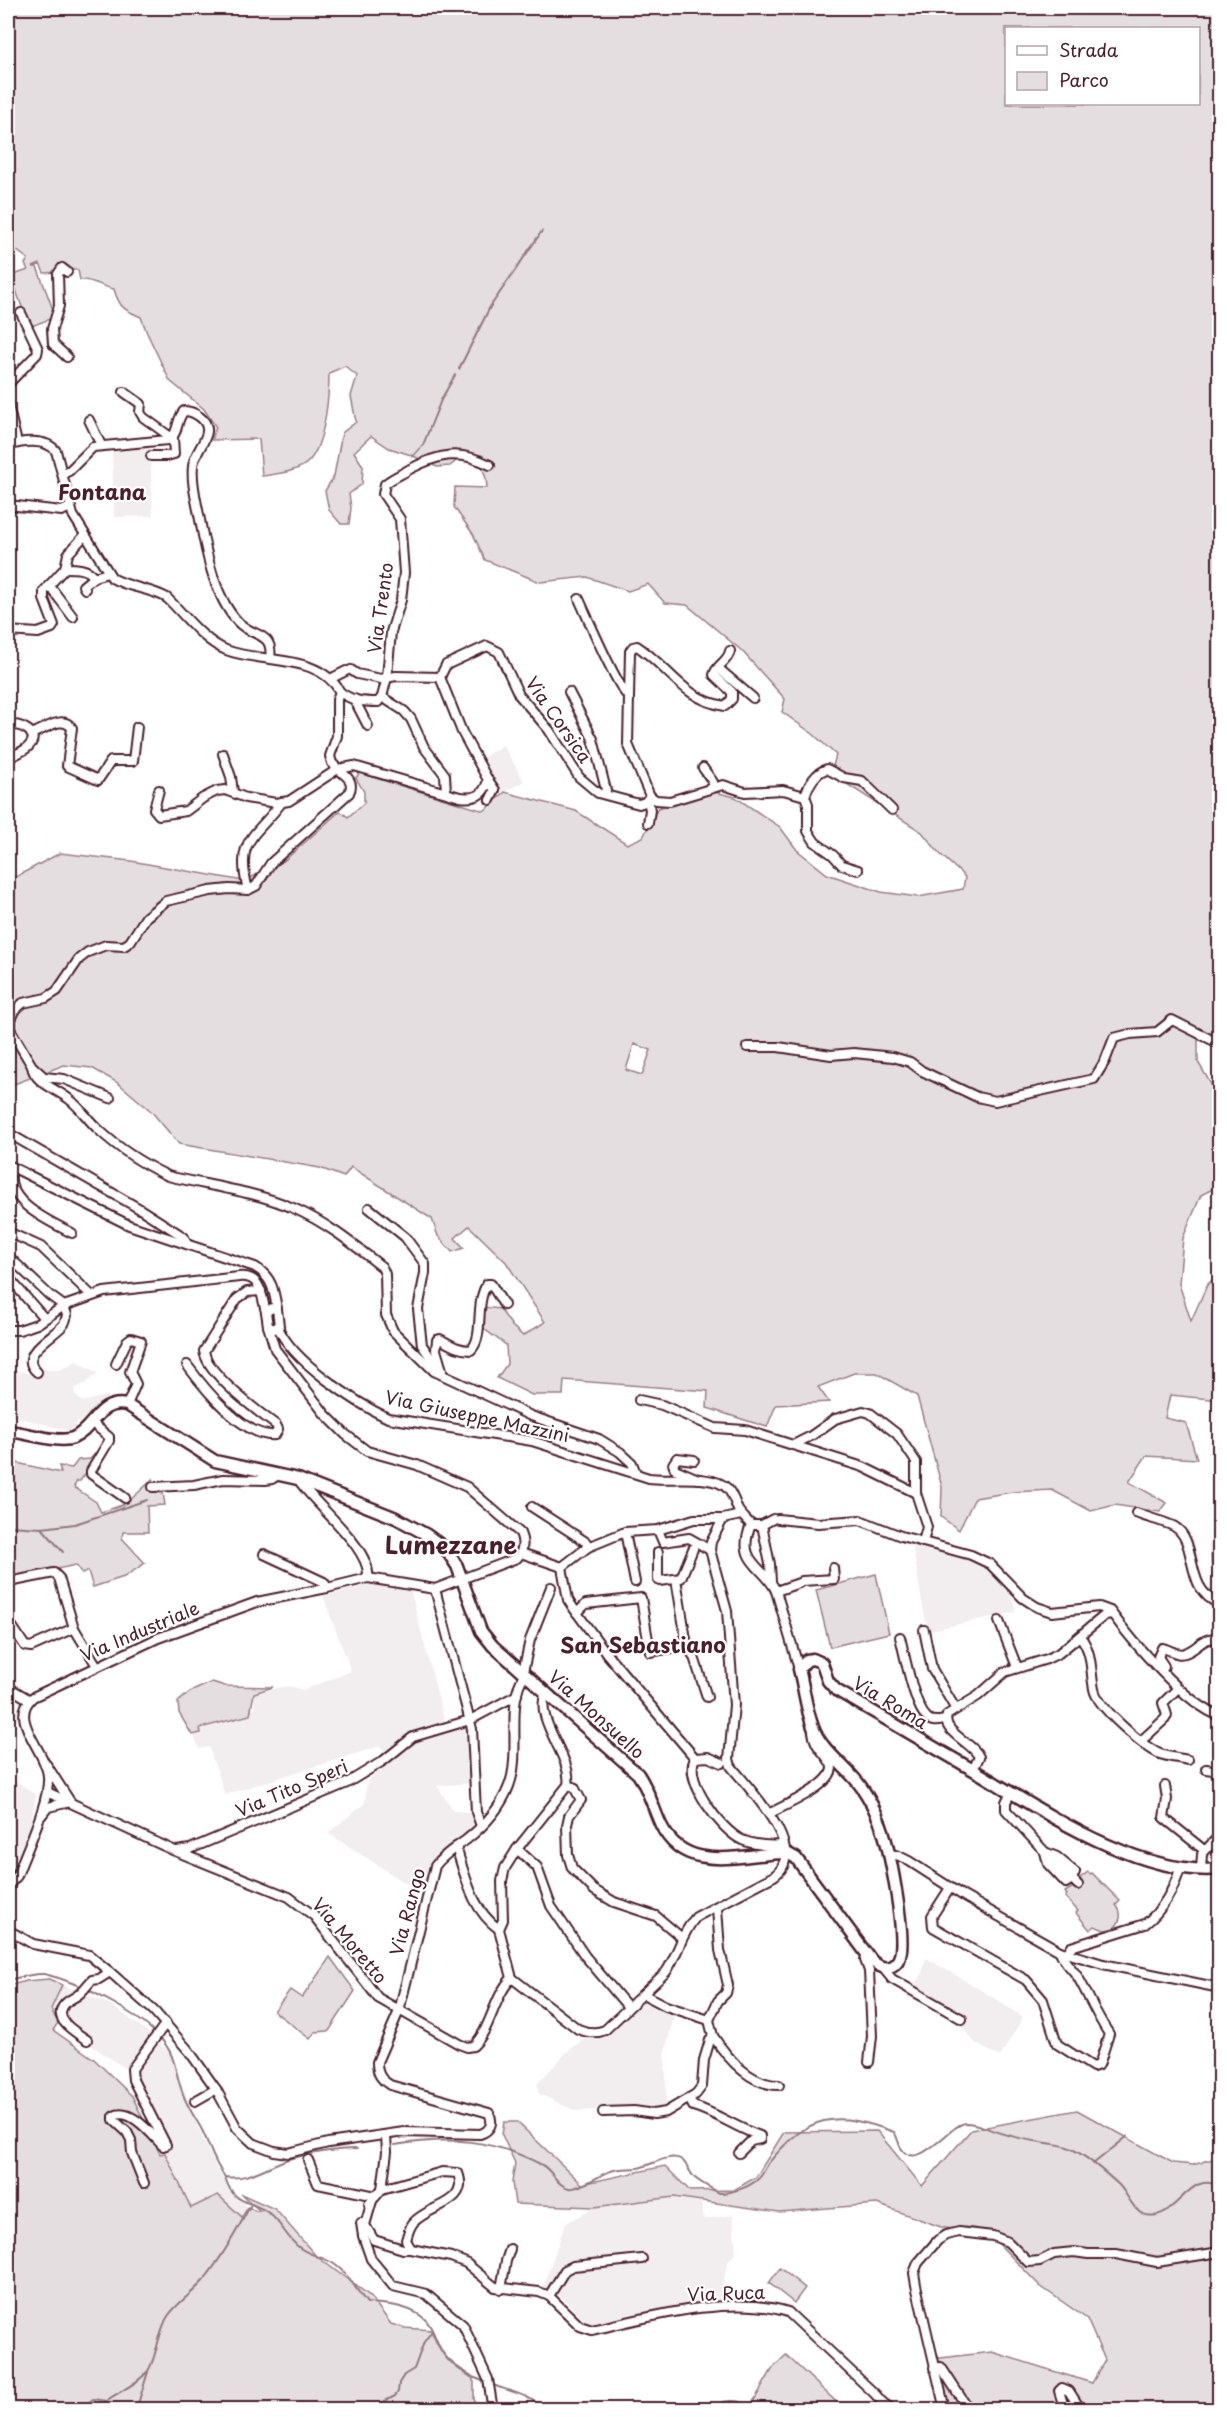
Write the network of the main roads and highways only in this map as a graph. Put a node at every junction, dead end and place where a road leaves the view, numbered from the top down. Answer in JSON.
{"nodes":[{"id":1,"x":8,"y":1431,"type":"edge"},
{"id":2,"x":1220,"y":1869,"type":"edge"},
{"id":3,"x":883,"y":1968,"type":"joint"}],
"edges":[{"from":1,"to":3,"type":"main road","name":"Via Monsuello"},
{"from":2,"to":3,"type":"main road","name":"Via Roma"}]}
